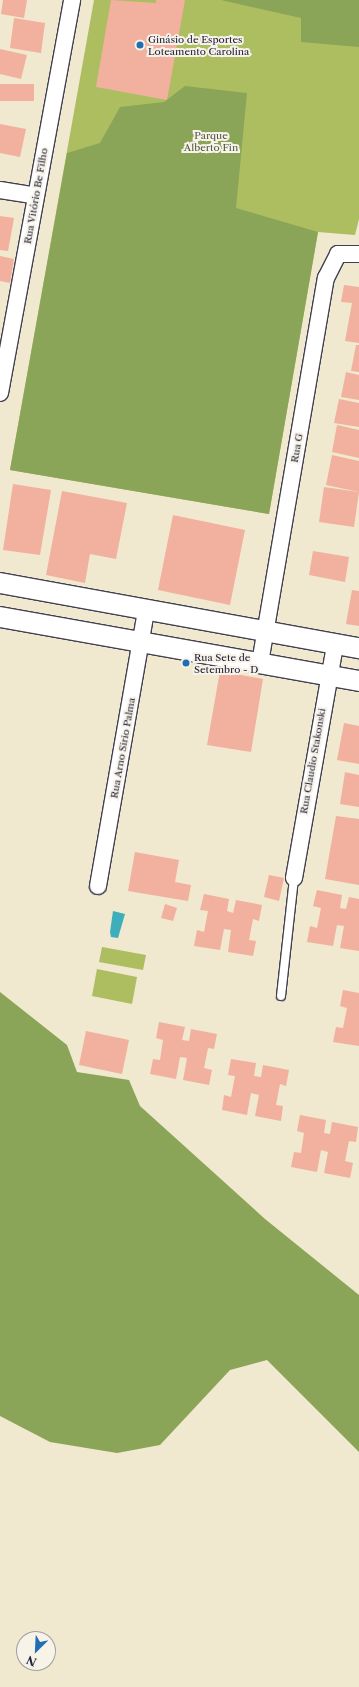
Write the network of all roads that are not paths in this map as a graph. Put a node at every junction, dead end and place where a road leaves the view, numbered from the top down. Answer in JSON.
{"nodes":[{"id":1,"x":72,"y":0,"type":"edge"},
{"id":2,"x":0,"y":190,"type":"edge"},
{"id":3,"x":36,"y":196,"type":"junction"},
{"id":4,"x":358,"y":254,"type":"edge"},
{"id":5,"x":0,"y":392,"type":"edge"},
{"id":6,"x":0,"y":583,"type":"edge"},
{"id":7,"x":89,"y":600,"type":"junction"},
{"id":8,"x":146,"y":610,"type":"junction"},
{"id":9,"x":0,"y":617,"type":"edge"},
{"id":10,"x":264,"y":631,"type":"junction"},
{"id":11,"x":86,"y":633,"type":"junction"},
{"id":12,"x":141,"y":643,"type":"junction"},
{"id":13,"x":335,"y":645,"type":"junction"},
{"id":14,"x":359,"y":648,"type":"edge"},
{"id":15,"x":260,"y":663,"type":"junction"},
{"id":16,"x":329,"y":676,"type":"junction"},
{"id":17,"x":359,"y":681,"type":"edge"},
{"id":18,"x":294,"y":878,"type":"joint"},
{"id":19,"x":98,"y":886,"type":"dead end"},
{"id":20,"x":281,"y":996,"type":"dead end"}],
"edges":[{"from":1,"to":3,"type":"street","name":"Rua Vitório Be Filho"},
{"from":2,"to":3,"type":"street"},
{"from":3,"to":5,"type":"street","name":"Rua Vitório Be Filho"},
{"from":4,"to":10,"type":"street","name":"Rua G"},
{"from":6,"to":7,"type":"street"},
{"from":7,"to":8,"type":"street"},
{"from":7,"to":11,"type":"street"},
{"from":8,"to":10,"type":"street"},
{"from":8,"to":12,"type":"street","name":"Rua Arno Sirio Palma"},
{"from":9,"to":11,"type":"street"},
{"from":10,"to":13,"type":"street"},
{"from":10,"to":15,"type":"street","name":"Rua G"},
{"from":11,"to":12,"type":"street"},
{"from":12,"to":15,"type":"street"},
{"from":12,"to":19,"type":"street","name":"Rua Arno Sirio Palma"},
{"from":13,"to":14,"type":"street"},
{"from":13,"to":16,"type":"street","name":"Rua Claudio Stakonski"},
{"from":15,"to":16,"type":"street"},
{"from":16,"to":17,"type":"street"},
{"from":16,"to":18,"type":"street","name":"Rua Claudio Stakonski"},
{"from":18,"to":20,"type":"lane"}]}
